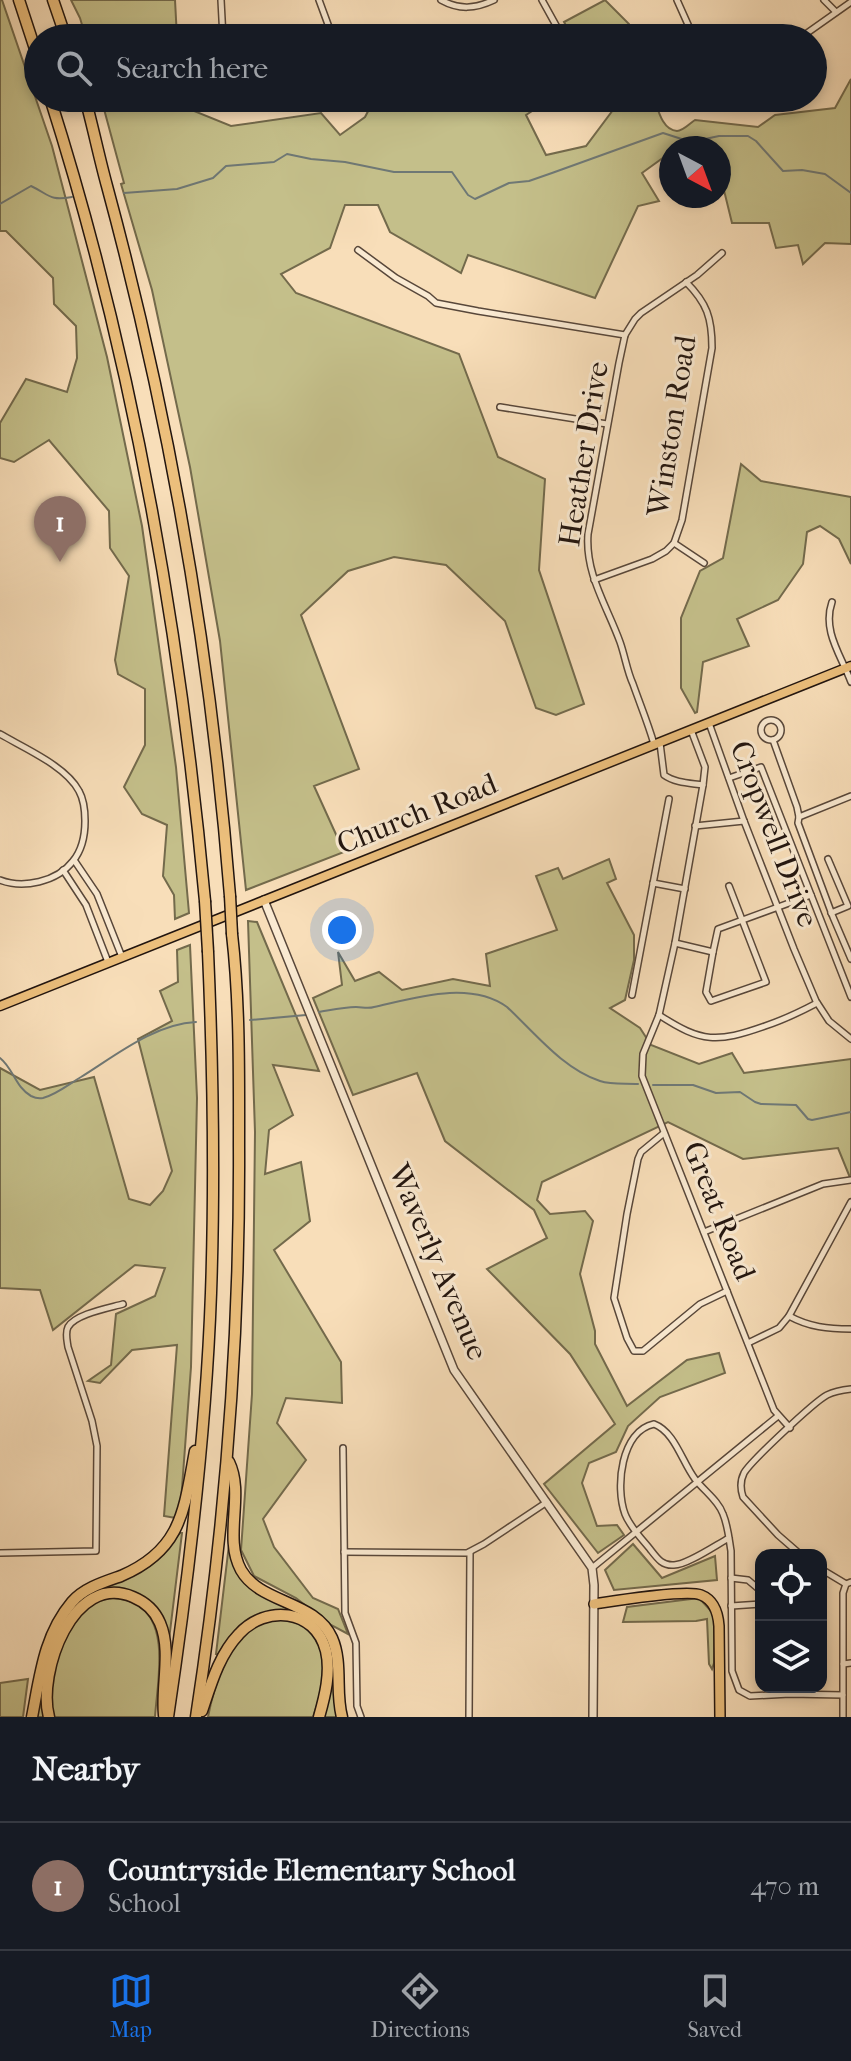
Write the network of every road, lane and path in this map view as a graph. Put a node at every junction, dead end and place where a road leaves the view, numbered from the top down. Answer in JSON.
{"nodes":[{"id":1,"x":19,"y":0,"type":"edge"},
{"id":2,"x":53,"y":0,"type":"edge"},
{"id":3,"x":221,"y":0,"type":"edge"},
{"id":4,"x":319,"y":0,"type":"edge"},
{"id":5,"x":441,"y":0,"type":"edge"},
{"id":6,"x":494,"y":0,"type":"edge"},
{"id":7,"x":542,"y":0,"type":"edge"},
{"id":8,"x":677,"y":0,"type":"edge"},
{"id":9,"x":824,"y":0,"type":"edge"},
{"id":10,"x":851,"y":2,"type":"edge"},
{"id":11,"x":836,"y":12,"type":"junction"},
{"id":12,"x":27,"y":24,"type":"edge"},
{"id":13,"x":61,"y":24,"type":"edge"},
{"id":14,"x":222,"y":24,"type":"edge"},
{"id":15,"x":328,"y":24,"type":"edge"},
{"id":16,"x":555,"y":24,"type":"edge"},
{"id":17,"x":688,"y":24,"type":"edge"},
{"id":18,"x":819,"y":24,"type":"edge"},
{"id":19,"x":54,"y":112,"type":"edge"},
{"id":20,"x":89,"y":112,"type":"edge"},
{"id":21,"x":358,"y":250,"type":"dead end"},
{"id":22,"x":722,"y":253,"type":"dead end"},
{"id":23,"x":686,"y":282,"type":"junction"},
{"id":24,"x":625,"y":335,"type":"junction"},
{"id":25,"x":500,"y":407,"type":"dead end"},
{"id":26,"x":607,"y":424,"type":"junction"},
{"id":27,"x":674,"y":543,"type":"junction"},
{"id":28,"x":704,"y":563,"type":"dead end"},
{"id":29,"x":594,"y":580,"type":"junction"},
{"id":30,"x":832,"y":602,"type":"dead end"},
{"id":31,"x":848,"y":667,"type":"edge"},
{"id":32,"x":851,"y":682,"type":"edge"},
{"id":33,"x":709,"y":723,"type":"junction"},
{"id":34,"x":691,"y":729,"type":"junction"},
{"id":35,"x":0,"y":734,"type":"edge"},
{"id":36,"x":773,"y":740,"type":"dead end"},
{"id":37,"x":657,"y":744,"type":"junction"},
{"id":38,"x":729,"y":778,"type":"junction"},
{"id":39,"x":703,"y":785,"type":"junction"},
{"id":40,"x":851,"y":796,"type":"edge"},
{"id":41,"x":669,"y":799,"type":"dead end"},
{"id":42,"x":799,"y":817,"type":"junction"},
{"id":43,"x":744,"y":821,"type":"junction"},
{"id":44,"x":695,"y":826,"type":"junction"},
{"id":45,"x":828,"y":859,"type":"dead end"},
{"id":46,"x":74,"y":860,"type":"junction"},
{"id":47,"x":63,"y":870,"type":"junction"},
{"id":48,"x":0,"y":880,"type":"edge"},
{"id":49,"x":653,"y":883,"type":"junction"},
{"id":50,"x":729,"y":886,"type":"dead end"},
{"id":51,"x":685,"y":889,"type":"junction"},
{"id":52,"x":811,"y":895,"type":"junction"},
{"id":53,"x":264,"y":900,"type":"junction"},
{"id":54,"x":778,"y":907,"type":"junction"},
{"id":55,"x":831,"y":913,"type":"junction"},
{"id":56,"x":742,"y":920,"type":"junction"},
{"id":57,"x":675,"y":943,"type":"junction"},
{"id":58,"x":713,"y":952,"type":"junction"},
{"id":59,"x":122,"y":957,"type":"junction"},
{"id":60,"x":851,"y":959,"type":"edge"},
{"id":61,"x":108,"y":963,"type":"junction"},
{"id":62,"x":632,"y":995,"type":"dead end"},
{"id":63,"x":851,"y":997,"type":"edge"},
{"id":64,"x":817,"y":1003,"type":"junction"},
{"id":65,"x":0,"y":1006,"type":"edge"},
{"id":66,"x":659,"y":1015,"type":"junction"},
{"id":67,"x":851,"y":1038,"type":"edge"},
{"id":68,"x":664,"y":1133,"type":"junction"},
{"id":69,"x":851,"y":1180,"type":"edge"},
{"id":70,"x":851,"y":1202,"type":"edge"},
{"id":71,"x":704,"y":1232,"type":"junction"},
{"id":72,"x":727,"y":1291,"type":"junction"},
{"id":73,"x":123,"y":1304,"type":"dead end"},
{"id":74,"x":789,"y":1316,"type":"junction"},
{"id":75,"x":851,"y":1329,"type":"edge"},
{"id":76,"x":748,"y":1343,"type":"junction"},
{"id":77,"x":851,"y":1389,"type":"edge"},
{"id":78,"x":205,"y":1394,"type":"junction"},
{"id":79,"x":778,"y":1416,"type":"junction"},
{"id":80,"x":790,"y":1428,"type":"junction"},
{"id":81,"x":343,"y":1448,"type":"dead end"},
{"id":82,"x":227,"y":1459,"type":"junction"},
{"id":83,"x":697,"y":1482,"type":"junction"},
{"id":84,"x":547,"y":1502,"type":"junction"},
{"id":85,"x":637,"y":1533,"type":"junction"},
{"id":86,"x":729,"y":1538,"type":"junction"},
{"id":87,"x":794,"y":1549,"type":"edge"},
{"id":88,"x":344,"y":1552,"type":"junction"},
{"id":89,"x":470,"y":1552,"type":"junction"},
{"id":90,"x":0,"y":1553,"type":"edge"},
{"id":91,"x":592,"y":1568,"type":"junction"},
{"id":92,"x":827,"y":1572,"type":"edge"},
{"id":93,"x":731,"y":1578,"type":"junction"},
{"id":94,"x":848,"y":1583,"type":"edge"},
{"id":95,"x":755,"y":1586,"type":"edge"},
{"id":96,"x":594,"y":1604,"type":"junction"},
{"id":97,"x":755,"y":1604,"type":"edge"},
{"id":98,"x":731,"y":1606,"type":"junction"},
{"id":99,"x":851,"y":1663,"type":"edge"},
{"id":100,"x":843,"y":1664,"type":"junction"},
{"id":101,"x":843,"y":1695,"type":"junction"},
{"id":102,"x":32,"y":1717,"type":"edge"},
{"id":103,"x":49,"y":1717,"type":"edge"},
{"id":104,"x":166,"y":1717,"type":"edge"},
{"id":105,"x":198,"y":1717,"type":"edge"},
{"id":106,"x":319,"y":1717,"type":"edge"},
{"id":107,"x":342,"y":1717,"type":"edge"},
{"id":108,"x":361,"y":1717,"type":"edge"},
{"id":109,"x":469,"y":1717,"type":"edge"},
{"id":110,"x":593,"y":1717,"type":"edge"},
{"id":111,"x":720,"y":1717,"type":"edge"},
{"id":112,"x":843,"y":1717,"type":"edge"}],
"edges":[{"from":1,"to":12,"type":"highway"},
{"from":2,"to":13,"type":"highway"},
{"from":3,"to":14,"type":"street"},
{"from":4,"to":15,"type":"street"},
{"from":5,"to":6,"type":"street"},
{"from":7,"to":16,"type":"street"},
{"from":8,"to":17,"type":"street"},
{"from":9,"to":11,"type":"street"},
{"from":10,"to":11,"type":"street"},
{"from":11,"to":18,"type":"street"},
{"from":19,"to":78,"type":"highway","bridge":true},
{"from":20,"to":82,"type":"highway","bridge":true},
{"from":21,"to":24,"type":"street"},
{"from":22,"to":23,"type":"street","name":"Heather Drive"},
{"from":23,"to":24,"type":"street","name":"Heather Drive"},
{"from":23,"to":27,"type":"street","name":"Winston Road"},
{"from":24,"to":26,"type":"street","name":"Heather Drive"},
{"from":25,"to":26,"type":"street"},
{"from":26,"to":29,"type":"street","name":"Heather Drive"},
{"from":27,"to":28,"type":"street"},
{"from":27,"to":29,"type":"street","name":"Winston Road"},
{"from":29,"to":37,"type":"street","name":"Heather Drive"},
{"from":30,"to":31,"type":"street"},
{"from":31,"to":32,"type":"street"},
{"from":31,"to":33,"type":"main road","name":"Church Road"},
{"from":33,"to":34,"type":"main road","name":"Church Road"},
{"from":33,"to":38,"type":"street","name":"Cropwell Drive"},
{"from":34,"to":37,"type":"main road","name":"Church Road"},
{"from":34,"to":39,"type":"street","name":"Great Road"},
{"from":35,"to":46,"type":"street"},
{"from":36,"to":42,"type":"street"},
{"from":37,"to":39,"type":"street"},
{"from":37,"to":53,"type":"main road","name":"Church Road"},
{"from":38,"to":43,"type":"street","name":"Cropwell Drive"},
{"from":38,"to":52,"type":"street"},
{"from":39,"to":44,"type":"street","name":"Great Road"},
{"from":40,"to":42,"type":"street"},
{"from":41,"to":49,"type":"street"},
{"from":42,"to":55,"type":"street"},
{"from":43,"to":44,"type":"street"},
{"from":43,"to":54,"type":"street","name":"Cropwell Drive"},
{"from":44,"to":51,"type":"street","name":"Great Road"},
{"from":45,"to":55,"type":"street"},
{"from":46,"to":47,"type":"street"},
{"from":46,"to":59,"type":"street"},
{"from":47,"to":48,"type":"street"},
{"from":47,"to":61,"type":"street"},
{"from":49,"to":51,"type":"street"},
{"from":49,"to":62,"type":"street"},
{"from":50,"to":56,"type":"street"},
{"from":51,"to":57,"type":"street","name":"Great Road"},
{"from":52,"to":54,"type":"street"},
{"from":52,"to":63,"type":"street"},
{"from":53,"to":59,"type":"main road","name":"Church Road"},
{"from":53,"to":84,"type":"street","name":"Waverly Avenue"},
{"from":54,"to":56,"type":"street"},
{"from":54,"to":64,"type":"street","name":"Cropwell Drive"},
{"from":55,"to":60,"type":"street"},
{"from":56,"to":58,"type":"street"},
{"from":56,"to":58,"type":"street"},
{"from":57,"to":58,"type":"street"},
{"from":57,"to":66,"type":"street","name":"Great Road"},
{"from":59,"to":61,"type":"main road","name":"Church Road"},
{"from":61,"to":65,"type":"main road","name":"Church Road"},
{"from":64,"to":66,"type":"street"},
{"from":64,"to":67,"type":"street","name":"Cropwell Drive"},
{"from":66,"to":68,"type":"street","name":"Great Road"},
{"from":68,"to":71,"type":"street","name":"Great Road"},
{"from":68,"to":72,"type":"street"},
{"from":69,"to":71,"type":"street"},
{"from":70,"to":74,"type":"street"},
{"from":71,"to":72,"type":"street","name":"Great Road"},
{"from":72,"to":76,"type":"street","name":"Great Road"},
{"from":73,"to":90,"type":"street"},
{"from":74,"to":75,"type":"street"},
{"from":74,"to":76,"type":"street"},
{"from":76,"to":79,"type":"street","name":"Great Road"},
{"from":77,"to":80,"type":"street"},
{"from":78,"to":102,"type":"highway"},
{"from":78,"to":104,"type":"highway"},
{"from":79,"to":80,"type":"street"},
{"from":79,"to":83,"type":"street"},
{"from":80,"to":87,"type":"street"},
{"from":81,"to":88,"type":"street"},
{"from":82,"to":105,"type":"highway"},
{"from":82,"to":107,"type":"highway"},
{"from":83,"to":85,"type":"street"},
{"from":83,"to":85,"type":"street"},
{"from":83,"to":86,"type":"street"},
{"from":84,"to":89,"type":"street"},
{"from":84,"to":91,"type":"street","name":"Waverly Avenue"},
{"from":85,"to":86,"type":"street"},
{"from":85,"to":91,"type":"street"},
{"from":86,"to":93,"type":"street"},
{"from":88,"to":89,"type":"street"},
{"from":88,"to":108,"type":"street"},
{"from":89,"to":109,"type":"street"},
{"from":91,"to":96,"type":"street"},
{"from":92,"to":94,"type":"street"},
{"from":93,"to":95,"type":"street"},
{"from":93,"to":98,"type":"street"},
{"from":94,"to":100,"type":"street"},
{"from":96,"to":110,"type":"street"},
{"from":96,"to":111,"type":"highway"},
{"from":97,"to":98,"type":"street"},
{"from":98,"to":101,"type":"street"},
{"from":99,"to":100,"type":"street"},
{"from":100,"to":101,"type":"street"},
{"from":101,"to":112,"type":"street"},
{"from":103,"to":104,"type":"highway"},
{"from":105,"to":106,"type":"highway"}]}
